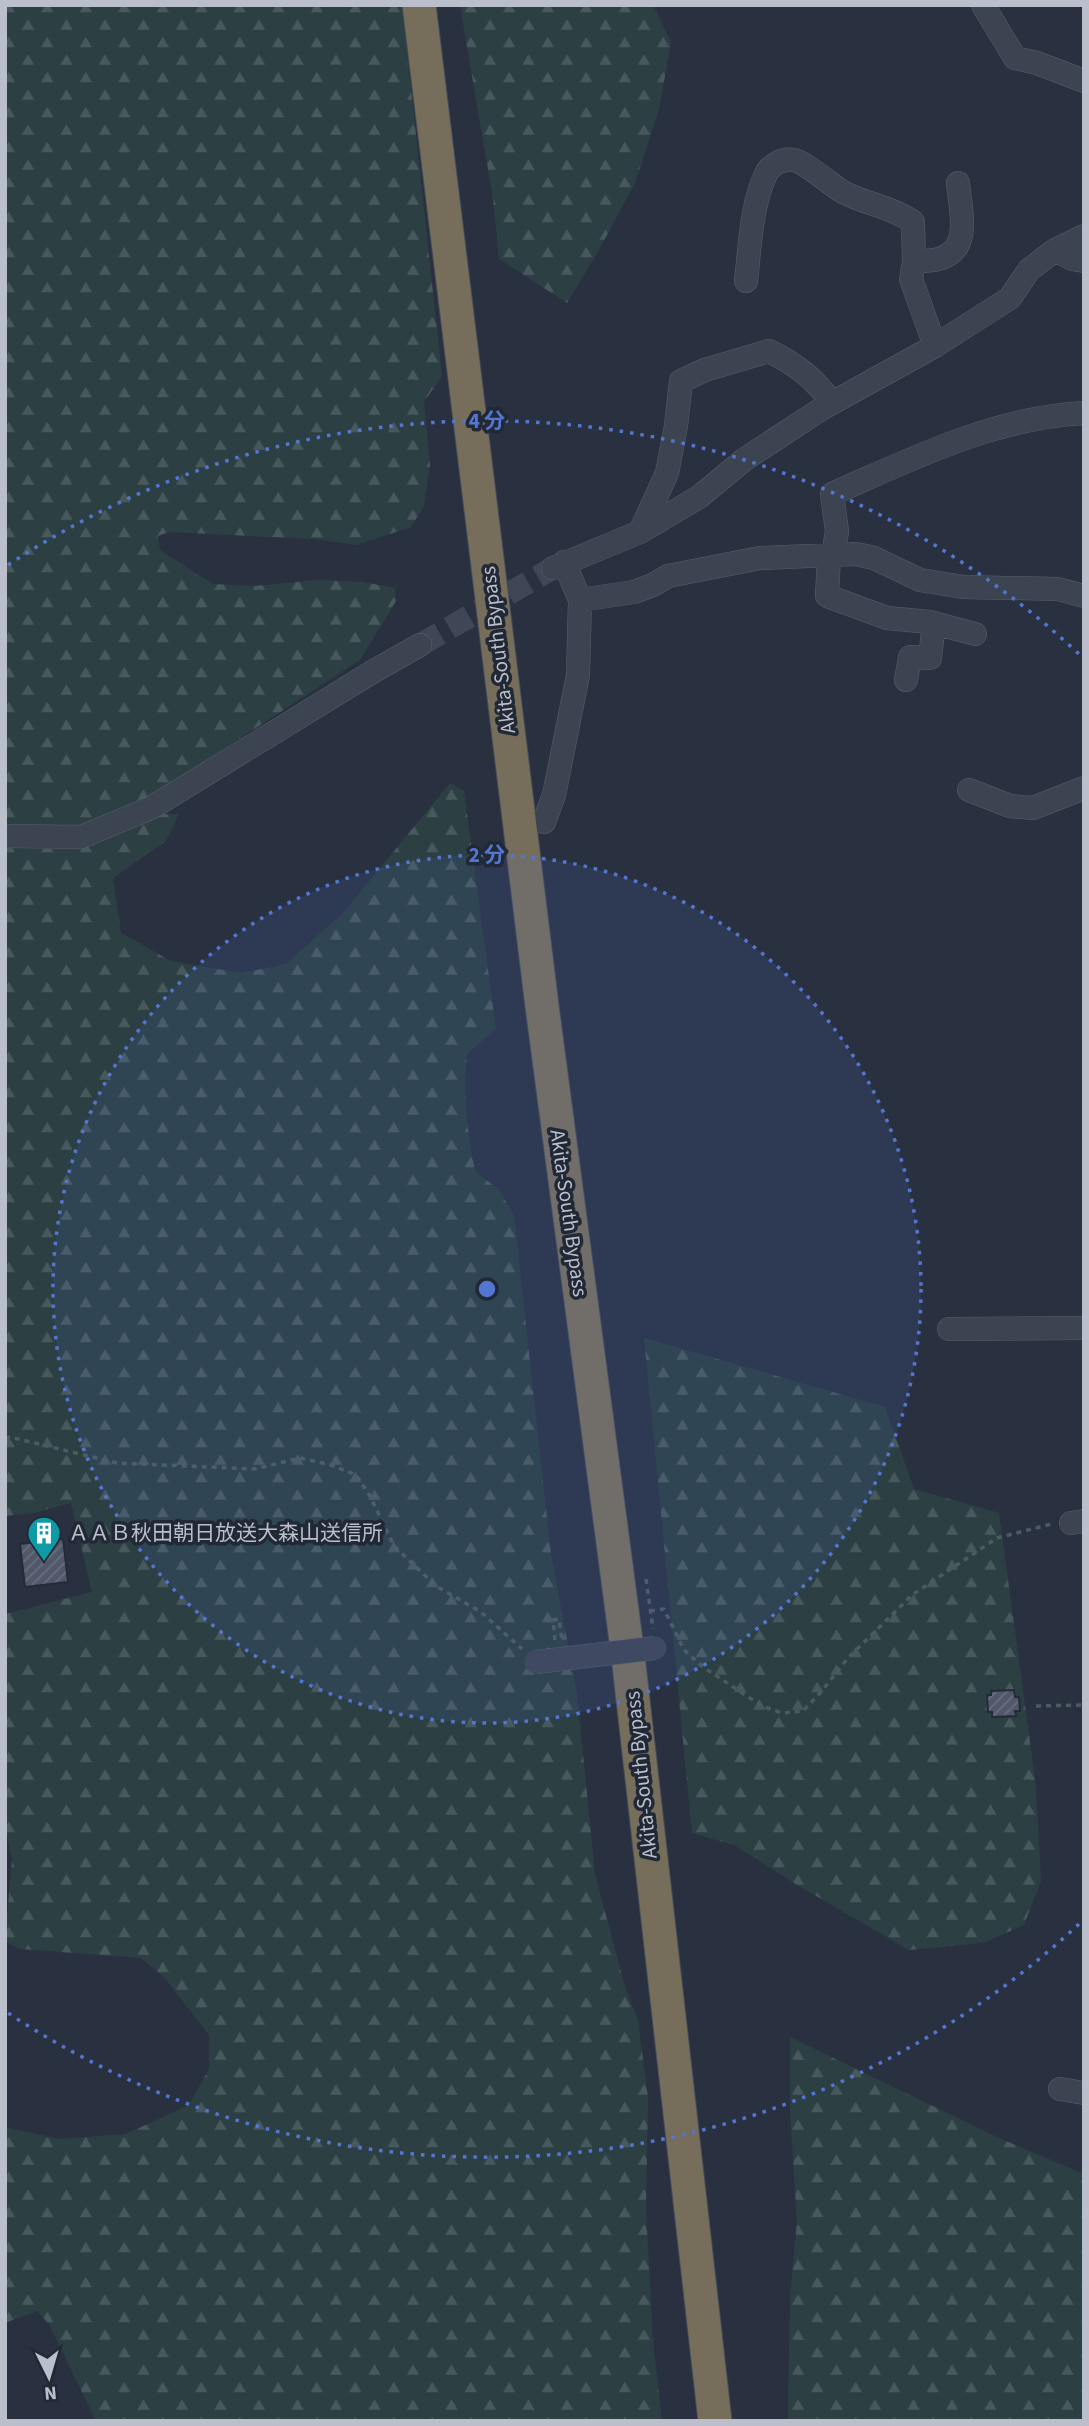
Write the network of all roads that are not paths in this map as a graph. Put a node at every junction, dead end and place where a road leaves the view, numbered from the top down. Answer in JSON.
{"nodes":[{"id":1,"x":419,"y":5,"type":"edge"},
{"id":2,"x":983,"y":5,"type":"edge"},
{"id":3,"x":1084,"y":81,"type":"edge"},
{"id":4,"x":958,"y":183,"type":"dead end"},
{"id":5,"x":1084,"y":236,"type":"edge"},
{"id":6,"x":1055,"y":250,"type":"junction"},
{"id":7,"x":1084,"y":261,"type":"edge"},
{"id":8,"x":914,"y":262,"type":"junction"},
{"id":9,"x":746,"y":281,"type":"dead end"},
{"id":10,"x":936,"y":346,"type":"junction"},
{"id":11,"x":832,"y":403,"type":"junction"},
{"id":12,"x":1084,"y":412,"type":"edge"},
{"id":13,"x":639,"y":532,"type":"junction"},
{"id":14,"x":831,"y":556,"type":"junction"},
{"id":15,"x":1084,"y":596,"type":"edge"},
{"id":16,"x":580,"y":600,"type":"junction"},
{"id":17,"x":934,"y":623,"type":"junction"},
{"id":18,"x":975,"y":634,"type":"dead end"},
{"id":19,"x":420,"y":645,"type":"tunnel mouth"},
{"id":20,"x":906,"y":680,"type":"dead end"},
{"id":21,"x":1084,"y":788,"type":"edge"},
{"id":22,"x":969,"y":790,"type":"dead end"},
{"id":23,"x":544,"y":822,"type":"dead end"},
{"id":24,"x":5,"y":836,"type":"edge"},
{"id":25,"x":1084,"y":1328,"type":"edge"},
{"id":26,"x":949,"y":1329,"type":"dead end"},
{"id":27,"x":655,"y":1648,"type":"road end"},
{"id":28,"x":552,"y":1657,"type":"road end"},
{"id":29,"x":1060,"y":2089,"type":"dead end"},
{"id":30,"x":1084,"y":2093,"type":"edge"},
{"id":31,"x":715,"y":2421,"type":"edge"}],
"edges":[{"from":1,"to":31,"type":"highway","name":"Akita-South Bypass"},
{"from":2,"to":3,"type":"street"},
{"from":4,"to":8,"type":"street"},
{"from":5,"to":6,"type":"street"},
{"from":6,"to":7,"type":"street"},
{"from":6,"to":10,"type":"street"},
{"from":8,"to":9,"type":"street"},
{"from":8,"to":10,"type":"street"},
{"from":10,"to":11,"type":"street"},
{"from":11,"to":13,"type":"street"},
{"from":11,"to":13,"type":"street"},
{"from":12,"to":14,"type":"street"},
{"from":13,"to":16,"type":"street"},
{"from":14,"to":15,"type":"street"},
{"from":14,"to":16,"type":"street"},
{"from":14,"to":17,"type":"street"},
{"from":16,"to":23,"type":"street"},
{"from":17,"to":18,"type":"street"},
{"from":17,"to":20,"type":"street"},
{"from":19,"to":24,"type":"street"},
{"from":21,"to":22,"type":"street"},
{"from":25,"to":26,"type":"street"},
{"from":27,"to":28,"type":"street","bridge":true},
{"from":29,"to":30,"type":"street"}]}
